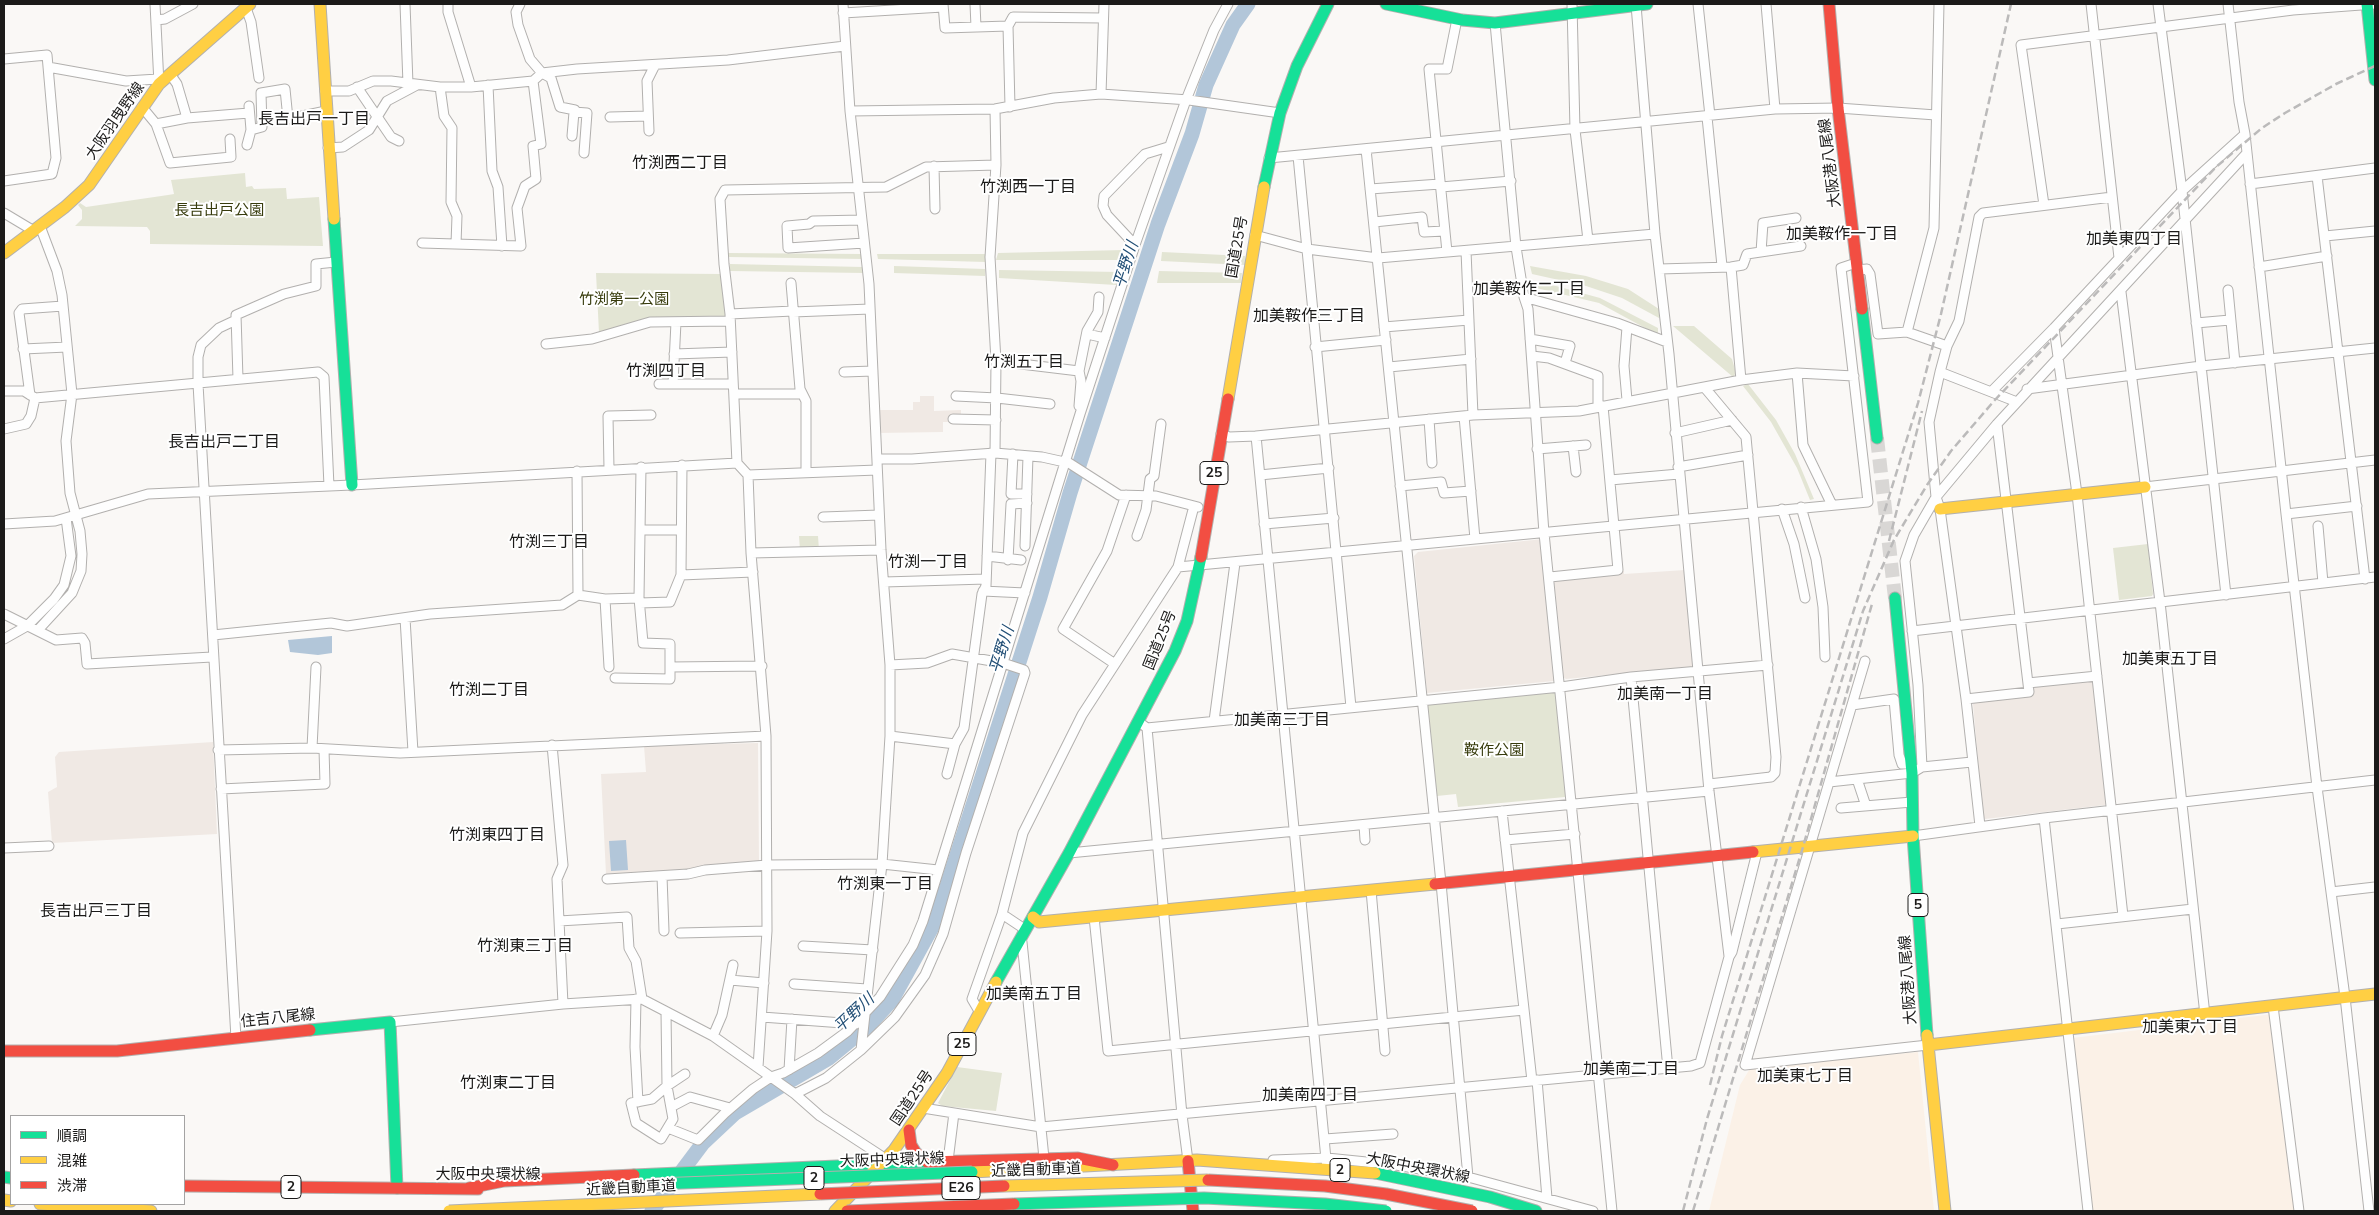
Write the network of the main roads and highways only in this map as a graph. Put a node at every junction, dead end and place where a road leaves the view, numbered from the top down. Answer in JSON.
{"nodes":[{"id":1,"x":320,"y":4,"type":"edge"},
{"id":2,"x":1328,"y":4,"type":"edge"},
{"id":3,"x":1386,"y":4,"type":"edge"},
{"id":4,"x":1641,"y":4,"type":"edge"},
{"id":5,"x":1829,"y":4,"type":"edge"},
{"id":6,"x":2370,"y":4,"type":"edge"},
{"id":7,"x":248,"y":6,"type":"edge"},
{"id":8,"x":1572,"y":9,"type":"edge"},
{"id":9,"x":2375,"y":80,"type":"edge"},
{"id":10,"x":4,"y":253,"type":"edge"},
{"id":11,"x":1877,"y":438,"type":"tunnel mouth"},
{"id":12,"x":352,"y":485,"type":"road end"},
{"id":13,"x":2145,"y":487,"type":"road end"},
{"id":14,"x":1940,"y":509,"type":"road end"},
{"id":15,"x":1894,"y":598,"type":"tunnel mouth"},
{"id":16,"x":1913,"y":836,"type":"junction"},
{"id":17,"x":1033,"y":917,"type":"junction"},
{"id":18,"x":2375,"y":994,"type":"edge"},
{"id":19,"x":1928,"y":1044,"type":"junction"},
{"id":20,"x":4,"y":1051,"type":"edge"},
{"id":21,"x":909,"y":1130,"type":"junction"},
{"id":22,"x":884,"y":1161,"type":"junction"},
{"id":23,"x":1188,"y":1161,"type":"junction"},
{"id":24,"x":931,"y":1162,"type":"junction"},
{"id":25,"x":1113,"y":1166,"type":"junction"},
{"id":26,"x":798,"y":1169,"type":"junction"},
{"id":27,"x":185,"y":1186,"type":"edge"},
{"id":28,"x":398,"y":1188,"type":"junction"},
{"id":29,"x":469,"y":1188,"type":"junction"},
{"id":30,"x":56,"y":1205,"type":"edge"},
{"id":31,"x":846,"y":1208,"type":"edge"},
{"id":32,"x":151,"y":1211,"type":"edge"},
{"id":33,"x":449,"y":1211,"type":"edge"},
{"id":34,"x":834,"y":1211,"type":"edge"},
{"id":35,"x":1193,"y":1211,"type":"edge"},
{"id":36,"x":1386,"y":1211,"type":"edge"},
{"id":37,"x":1472,"y":1211,"type":"edge"},
{"id":38,"x":1536,"y":1211,"type":"edge"},
{"id":39,"x":1944,"y":1211,"type":"edge"}],
"edges":[{"from":1,"to":12,"type":"main road"},
{"from":2,"to":17,"type":"main road","name":"国道25号","number":"25"},
{"from":3,"to":8,"type":"main road"},
{"from":4,"to":8,"type":"main road"},
{"from":5,"to":11,"type":"main road","name":"大阪港八尾線"},
{"from":6,"to":9,"type":"main road"},
{"from":7,"to":10,"type":"main road","name":"大阪羽曳野線"},
{"from":13,"to":14,"type":"main road"},
{"from":15,"to":16,"type":"main road","name":"大阪港八尾線","number":"5"},
{"from":16,"to":17,"type":"main road"},
{"from":16,"to":19,"type":"main road","name":"大阪港八尾線","number":"5"},
{"from":17,"to":21,"type":"main road","name":"国道25号","number":"25"},
{"from":18,"to":19,"type":"main road"},
{"from":19,"to":39,"type":"main road","name":"大阪港八尾線","number":"5"},
{"from":20,"to":28,"type":"main road","name":"住吉八尾線"},
{"from":21,"to":22,"type":"main road","name":"国道25号","number":"25"},
{"from":21,"to":24,"type":"main road"},
{"from":22,"to":24,"type":"main road"},
{"from":22,"to":26,"type":"main road"},
{"from":22,"to":31,"type":"main road","name":"国道25号","number":"25"},
{"from":23,"to":25,"type":"main road","name":"大阪中央環状線","number":"2"},
{"from":23,"to":35,"type":"main road"},
{"from":23,"to":38,"type":"main road","name":"大阪中央環状線","number":"2"},
{"from":24,"to":25,"type":"main road"},
{"from":25,"to":29,"type":"main road","name":"大阪中央環状線","number":"2","bridge":true},
{"from":26,"to":29,"type":"main road"},
{"from":26,"to":31,"type":"main road"},
{"from":27,"to":28,"type":"main road","name":"大阪中央環状線","number":"2"},
{"from":28,"to":29,"type":"main road","name":"大阪中央環状線","number":"2"},
{"from":30,"to":32,"type":"main road"},
{"from":31,"to":34,"type":"main road","name":"国道25号","number":"25"},
{"from":31,"to":36,"type":"main road","number":"E26","bridge":true},
{"from":33,"to":37,"type":"main road","name":"近畿自動車道","number":"E26","bridge":true}]}
